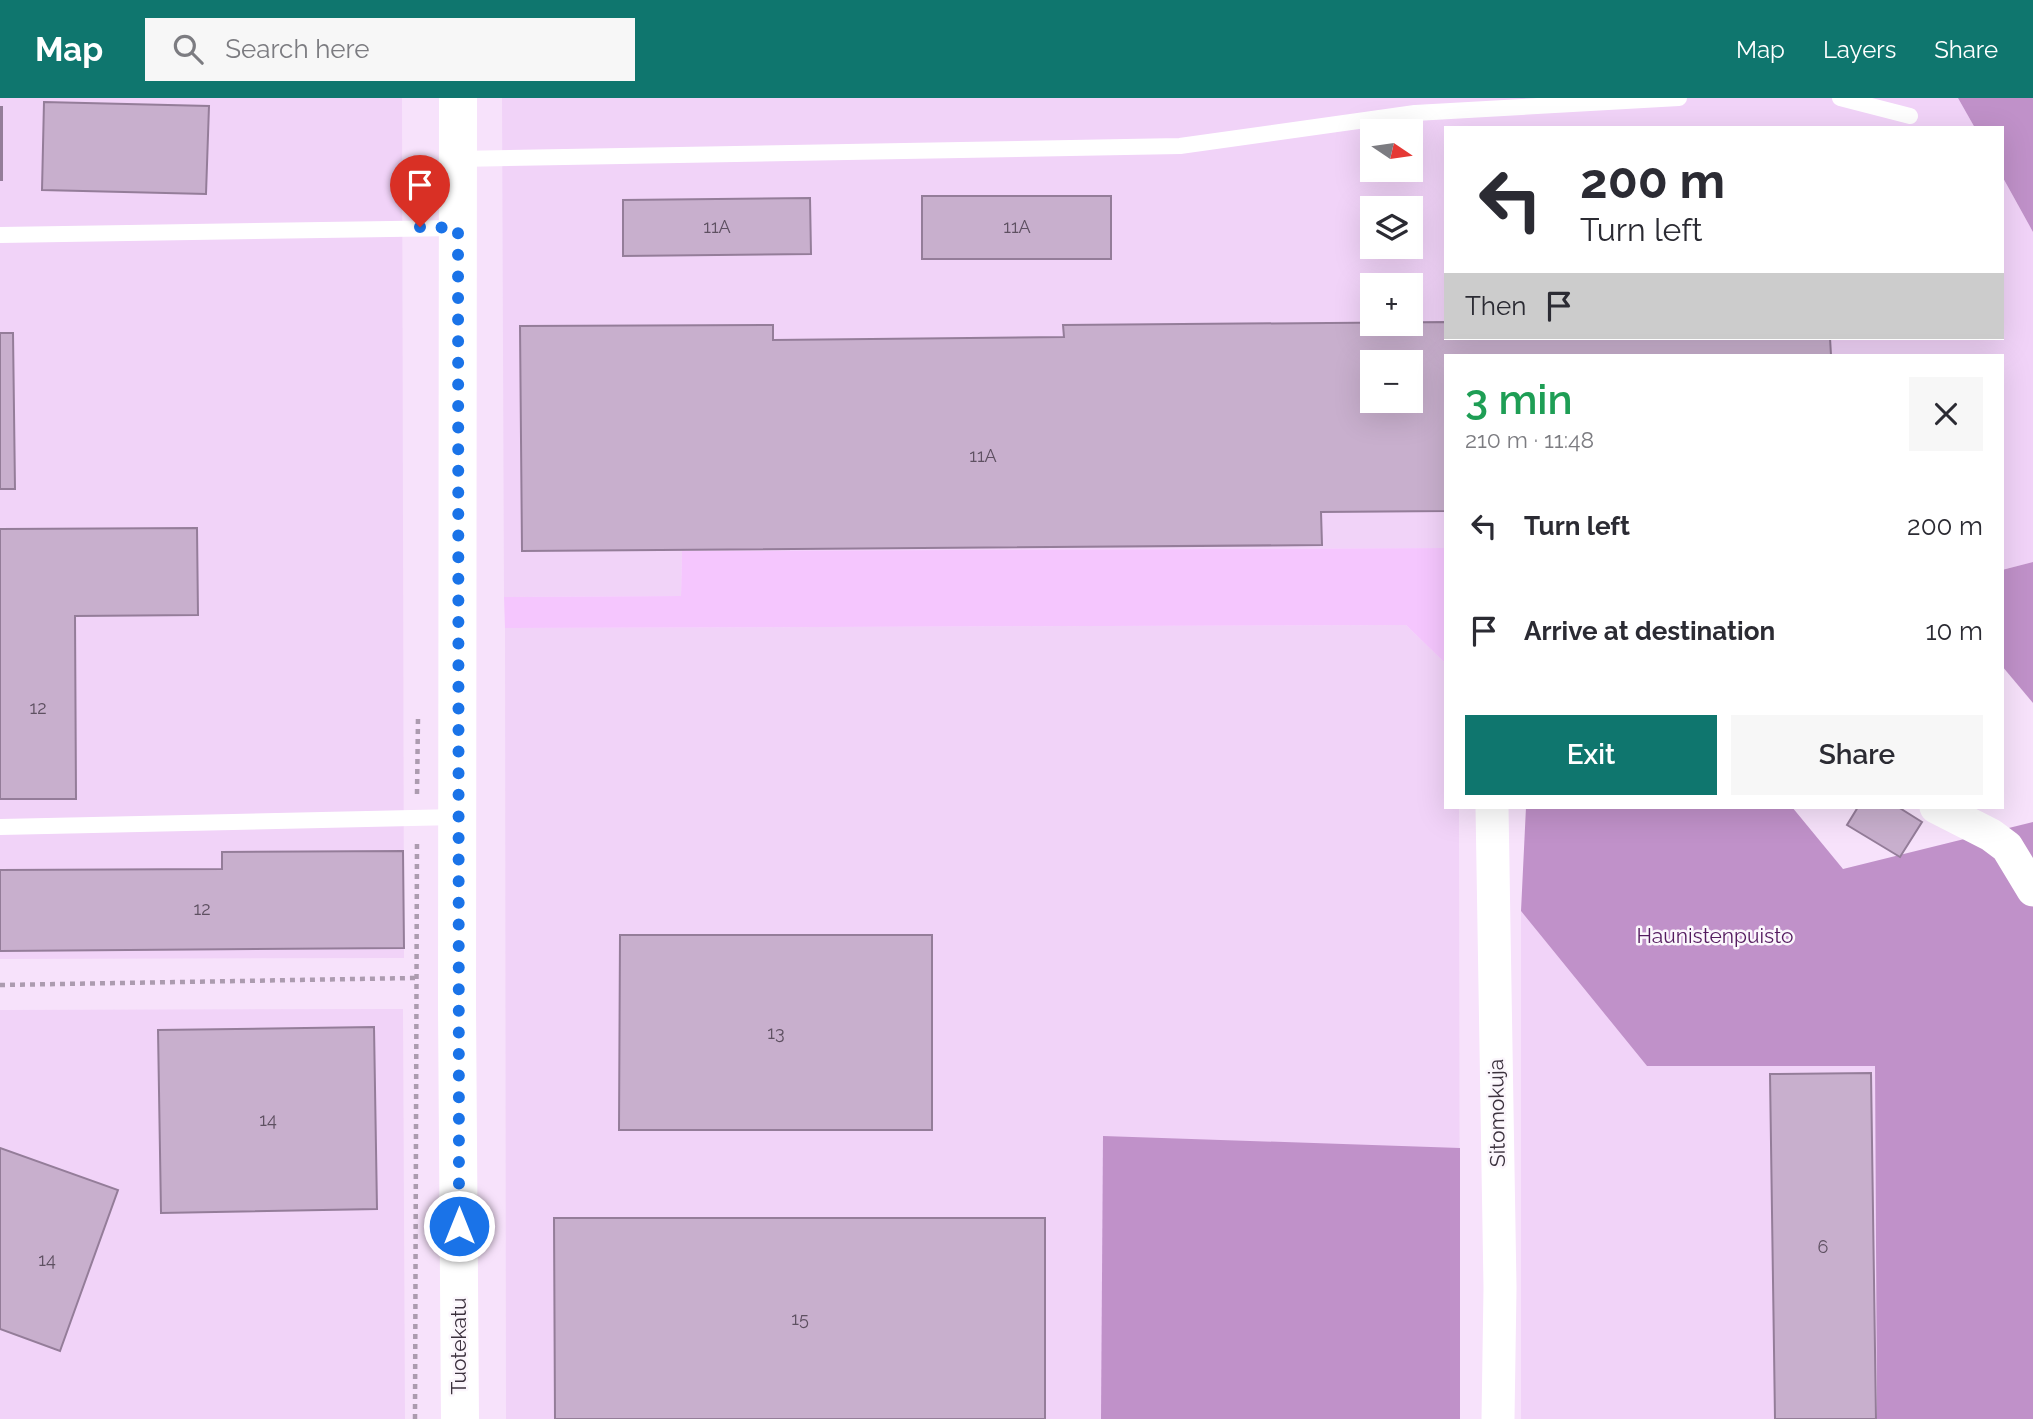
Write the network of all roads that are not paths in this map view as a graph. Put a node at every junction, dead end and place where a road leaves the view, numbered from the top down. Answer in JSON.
{"nodes":[{"id":1,"x":458,"y":98,"type":"edge"},
{"id":2,"x":1679,"y":98,"type":"edge"},
{"id":3,"x":1840,"y":98,"type":"edge"},
{"id":4,"x":1910,"y":116,"type":"dead end"},
{"id":5,"x":458,"y":159,"type":"junction"},
{"id":6,"x":458,"y":228,"type":"junction"},
{"id":7,"x":0,"y":234,"type":"edge"},
{"id":8,"x":1492,"y":809,"type":"edge"},
{"id":9,"x":1940,"y":809,"type":"edge"},
{"id":10,"x":457,"y":817,"type":"junction"},
{"id":11,"x":0,"y":827,"type":"edge"},
{"id":12,"x":2033,"y":890,"type":"edge"},
{"id":13,"x":460,"y":1419,"type":"edge"},
{"id":14,"x":1498,"y":1419,"type":"edge"}],
"edges":[{"from":1,"to":5,"type":"street","name":"Tuotekatu"},
{"from":2,"to":5,"type":"lane"},
{"from":3,"to":4,"type":"lane"},
{"from":5,"to":6,"type":"street","name":"Tuotekatu"},
{"from":6,"to":7,"type":"lane"},
{"from":6,"to":10,"type":"street","name":"Tuotekatu"},
{"from":8,"to":14,"type":"street","name":"Sitomokuja"},
{"from":9,"to":12,"type":"street"},
{"from":10,"to":11,"type":"lane"},
{"from":10,"to":13,"type":"street","name":"Tuotekatu"}]}
